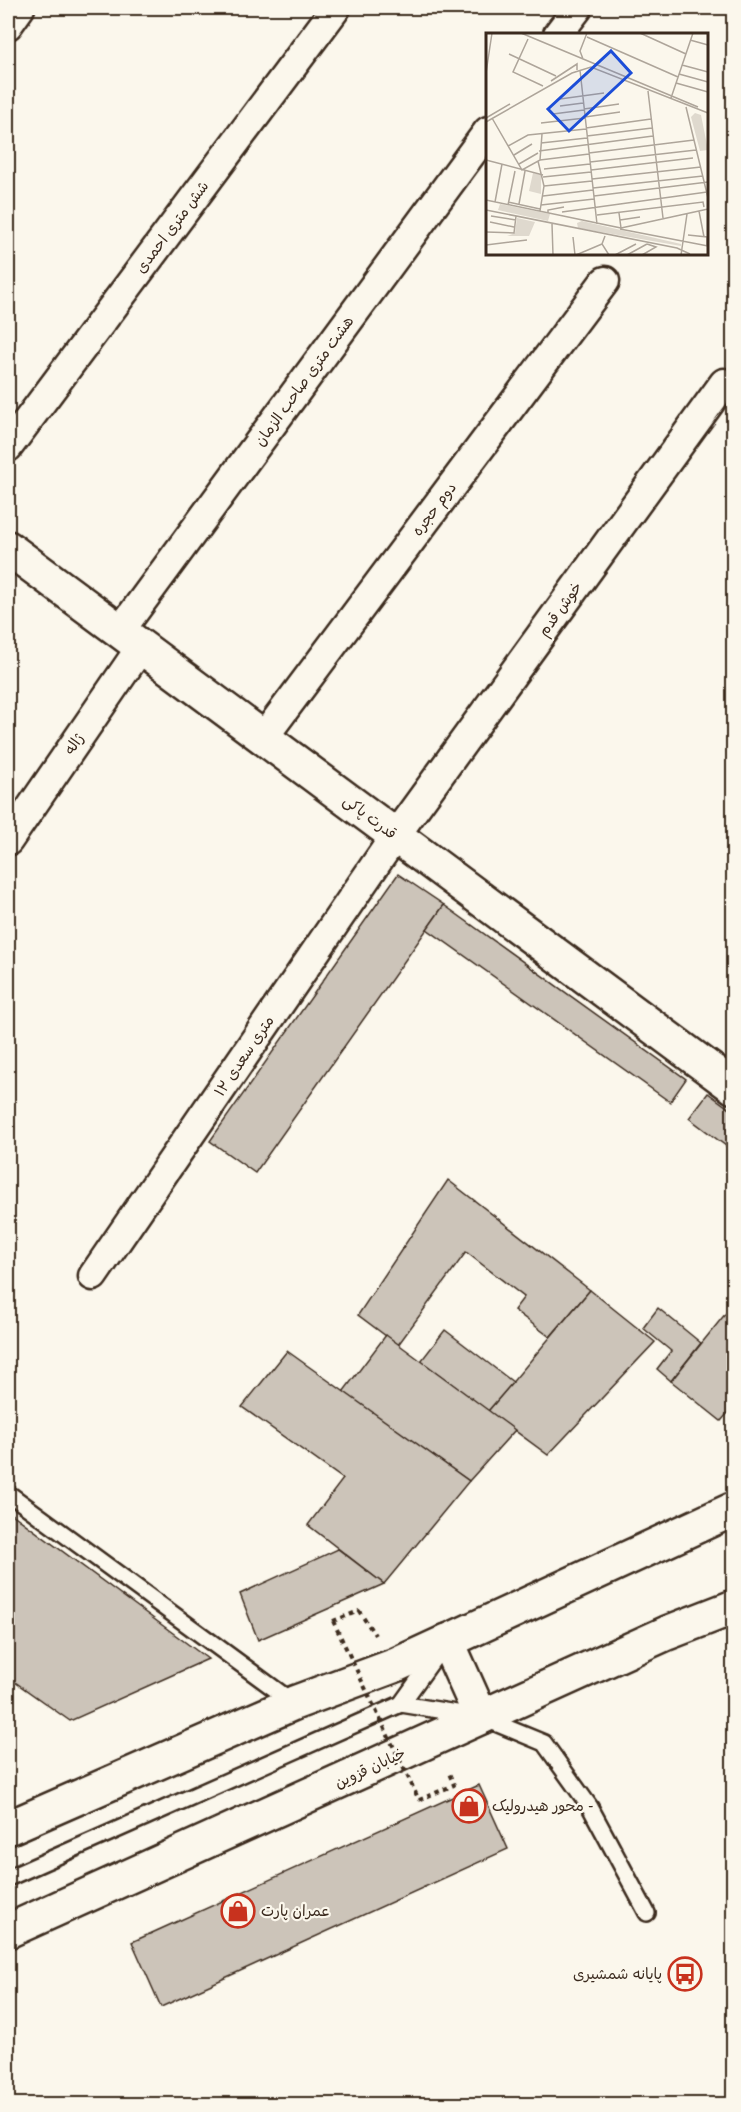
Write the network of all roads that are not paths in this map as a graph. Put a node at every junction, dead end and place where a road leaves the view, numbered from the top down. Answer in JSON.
{"nodes":[{"id":1,"x":20,"y":8,"type":"edge"},
{"id":2,"x":336,"y":8,"type":"edge"},
{"id":3,"x":578,"y":8,"type":"edge"},
{"id":4,"x":8,"y":24,"type":"edge"},
{"id":5,"x":559,"y":33,"type":"edge"},
{"id":6,"x":486,"y":134,"type":"edge"},
{"id":7,"x":605,"y":281,"type":"dead end"},
{"id":8,"x":724,"y":382,"type":"dead end"},
{"id":9,"x":8,"y":447,"type":"edge"},
{"id":10,"x":8,"y":548,"type":"edge"},
{"id":11,"x":130,"y":639,"type":"junction"},
{"id":12,"x":263,"y":738,"type":"junction"},
{"id":13,"x":396,"y":836,"type":"junction"},
{"id":14,"x":8,"y":841,"type":"edge"},
{"id":15,"x":734,"y":1087,"type":"edge"},
{"id":16,"x":93,"y":1276,"type":"dead end"},
{"id":17,"x":8,"y":1492,"type":"edge"},
{"id":18,"x":734,"y":1509,"type":"edge"},
{"id":19,"x":734,"y":1607,"type":"edge"},
{"id":20,"x":447,"y":1641,"type":"junction"},
{"id":21,"x":294,"y":1703,"type":"junction"},
{"id":22,"x":401,"y":1704,"type":"junction"},
{"id":23,"x":481,"y":1717,"type":"junction"},
{"id":24,"x":8,"y":1828,"type":"edge"},
{"id":25,"x":8,"y":1878,"type":"edge"},
{"id":26,"x":647,"y":1913,"type":"dead end"},
{"id":27,"x":8,"y":1931,"type":"edge"}],
"edges":[{"from":1,"to":4,"type":"street"},
{"from":2,"to":9,"type":"street","name":"شش متری احمدی"},
{"from":3,"to":5,"type":"street"},
{"from":6,"to":11,"type":"street","name":"هشت متری صاحب الزمان"},
{"from":7,"to":12,"type":"street","name":"دوم حجره"},
{"from":8,"to":13,"type":"street","name":"خوش قدم"},
{"from":10,"to":11,"type":"main road","name":"قدرت پاکی"},
{"from":11,"to":12,"type":"main road","name":"قدرت پاکی"},
{"from":11,"to":14,"type":"street","name":"ژاله"},
{"from":12,"to":13,"type":"main road","name":"قدرت پاکی"},
{"from":13,"to":15,"type":"main road","name":"قدرت پاکی"},
{"from":13,"to":16,"type":"street","name":"۱۲ متری سعدی"},
{"from":17,"to":21,"type":"lane"},
{"from":18,"to":20,"type":"main road"},
{"from":19,"to":23,"type":"main road","name":"خیابان قزوین"},
{"from":20,"to":21,"type":"main road"},
{"from":20,"to":22,"type":"lane"},
{"from":20,"to":23,"type":"main road"},
{"from":21,"to":24,"type":"main road"},
{"from":22,"to":23,"type":"lane"},
{"from":22,"to":25,"type":"lane"},
{"from":23,"to":26,"type":"lane"},
{"from":23,"to":27,"type":"main road","name":"خیابان قزوین"}]}
